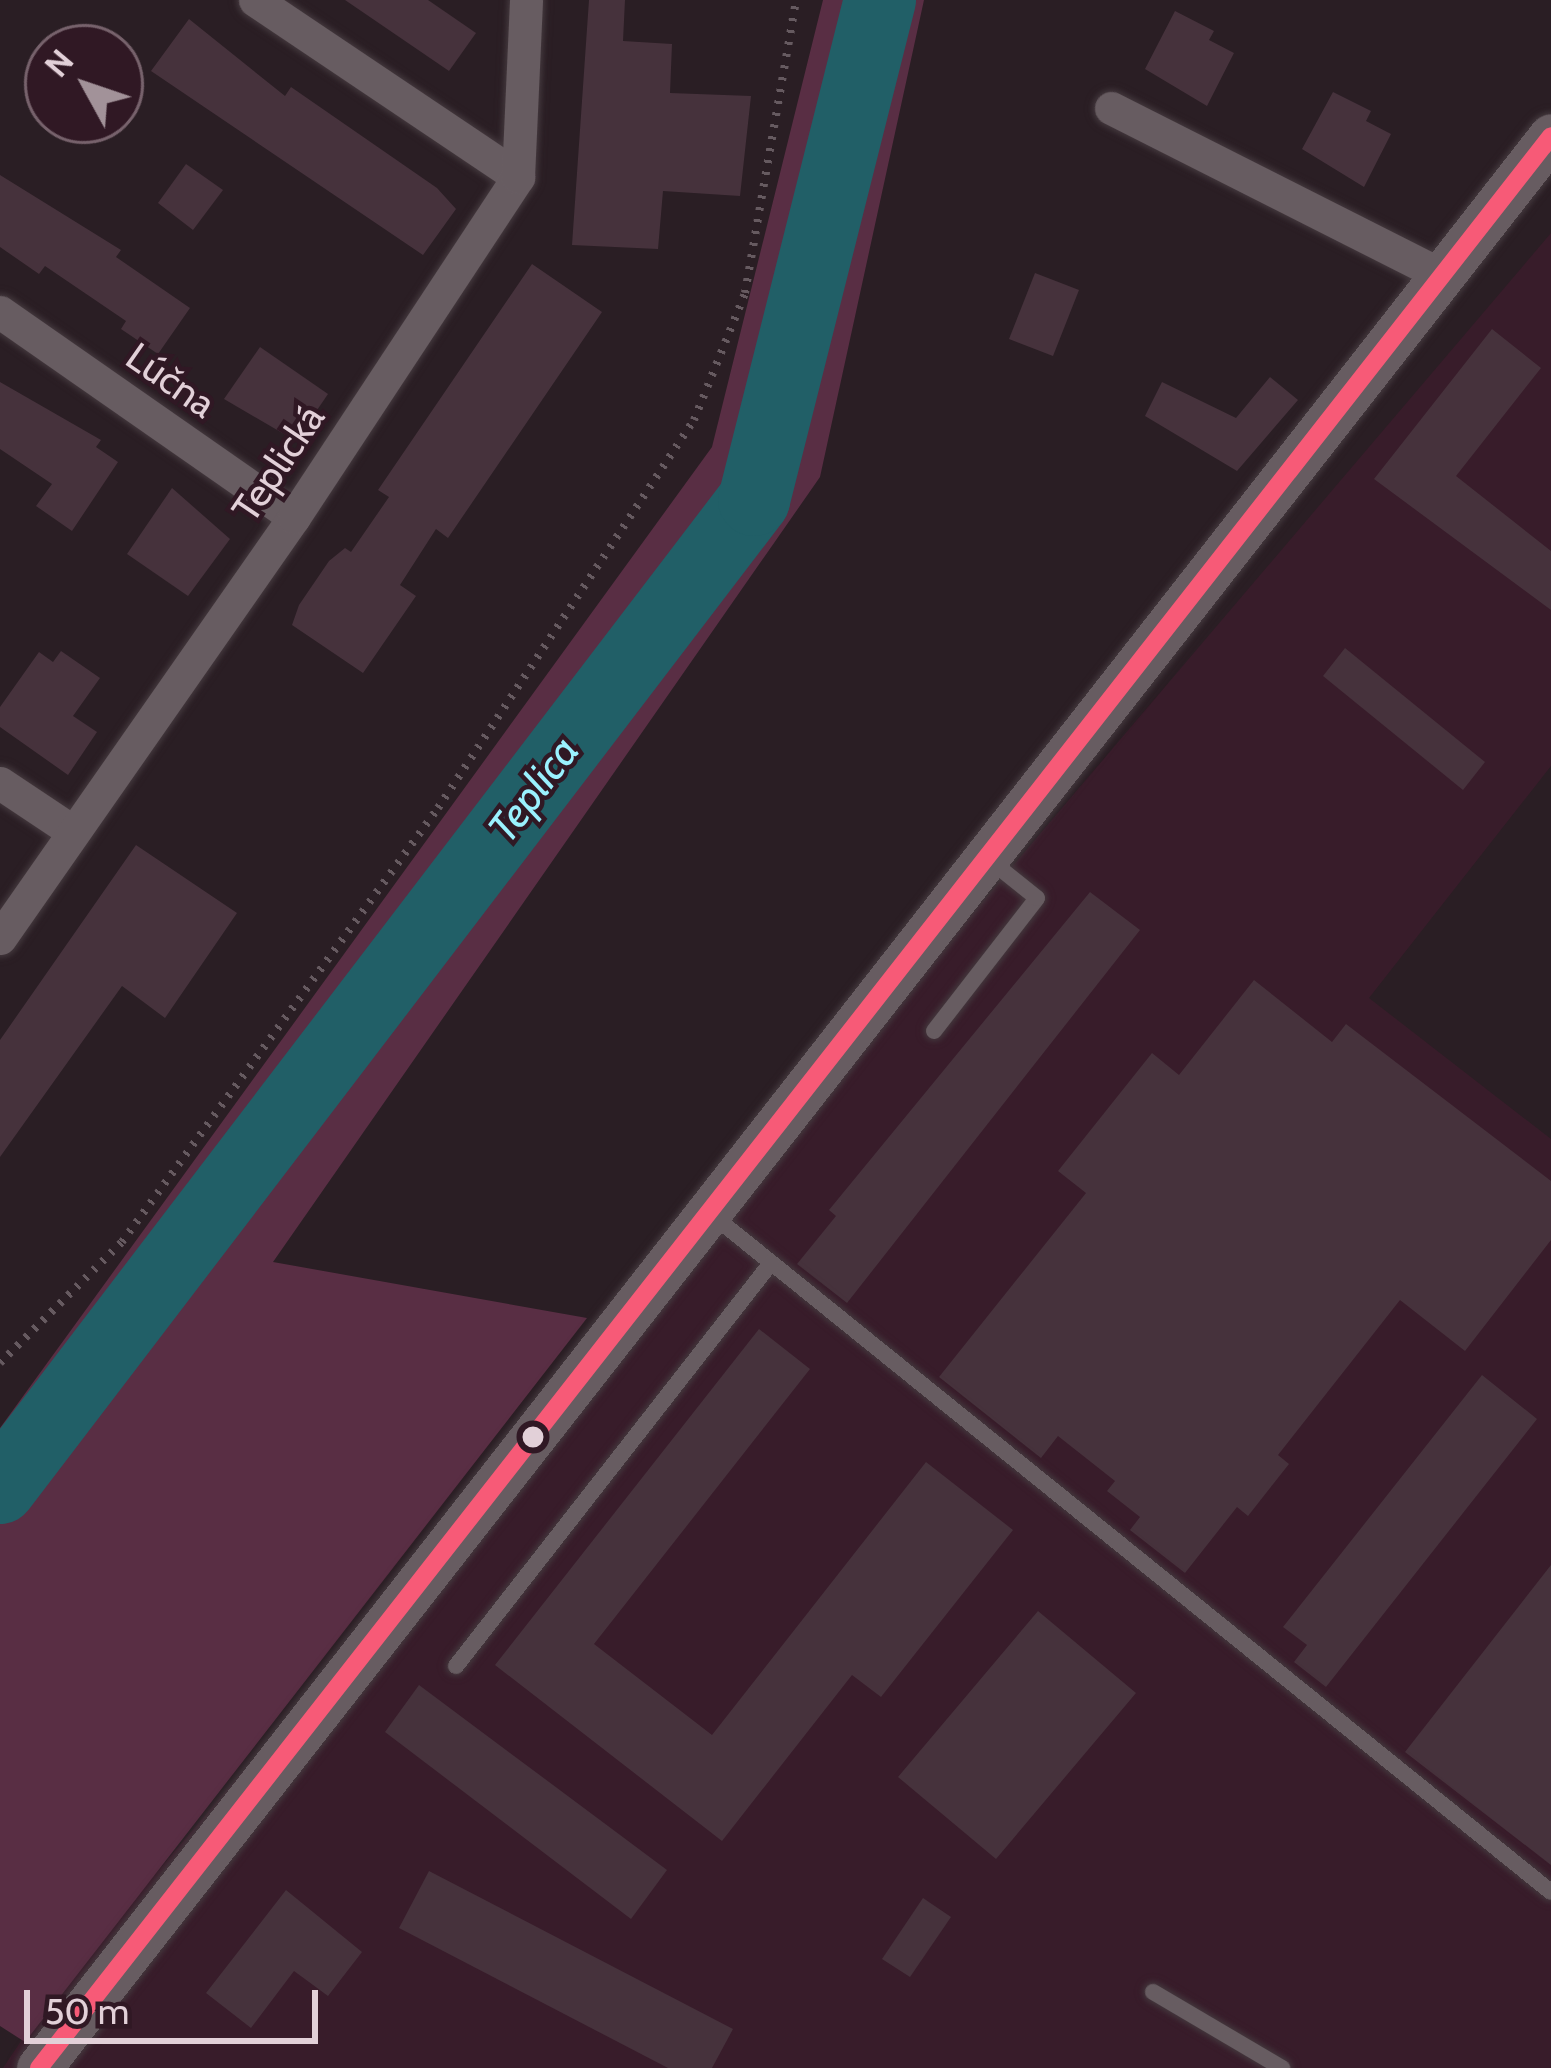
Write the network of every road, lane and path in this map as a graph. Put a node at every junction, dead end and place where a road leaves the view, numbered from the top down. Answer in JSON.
{"nodes":[{"id":1,"x":255,"y":0,"type":"edge"},
{"id":2,"x":526,"y":0,"type":"edge"},
{"id":3,"x":796,"y":0,"type":"edge"},
{"id":4,"x":1111,"y":108,"type":"dead end"},
{"id":5,"x":1551,"y":136,"type":"edge"},
{"id":6,"x":518,"y":177,"type":"junction"},
{"id":7,"x":1442,"y":274,"type":"junction"},
{"id":8,"x":0,"y":312,"type":"edge"},
{"id":9,"x":294,"y":517,"type":"junction"},
{"id":10,"x":0,"y":782,"type":"edge"},
{"id":11,"x":72,"y":831,"type":"junction"},
{"id":12,"x":987,"y":857,"type":"junction"},
{"id":13,"x":0,"y":938,"type":"edge"},
{"id":14,"x":934,"y":1030,"type":"dead end"},
{"id":15,"x":709,"y":1212,"type":"junction"},
{"id":16,"x":771,"y":1263,"type":"junction"},
{"id":17,"x":0,"y":1363,"type":"edge"},
{"id":18,"x":456,"y":1666,"type":"dead end"},
{"id":19,"x":1551,"y":1892,"type":"edge"},
{"id":20,"x":1153,"y":1992,"type":"dead end"},
{"id":21,"x":39,"y":2068,"type":"edge"},
{"id":22,"x":1282,"y":2068,"type":"edge"}],
"edges":[{"from":1,"to":6,"type":"street"},
{"from":2,"to":6,"type":"street"},
{"from":3,"to":17,"type":"path"},
{"from":4,"to":7,"type":"street"},
{"from":5,"to":7,"type":"street"},
{"from":6,"to":9,"type":"street","name":"Teplická"},
{"from":7,"to":12,"type":"street"},
{"from":8,"to":9,"type":"street","name":"Lúčna"},
{"from":9,"to":11,"type":"street","name":"Teplická"},
{"from":10,"to":11,"type":"street"},
{"from":11,"to":13,"type":"street","name":"Teplická"},
{"from":12,"to":14,"type":"lane"},
{"from":12,"to":15,"type":"street"},
{"from":15,"to":16,"type":"lane"},
{"from":15,"to":21,"type":"street"},
{"from":16,"to":18,"type":"lane"},
{"from":16,"to":19,"type":"lane"},
{"from":20,"to":22,"type":"lane"}]}
